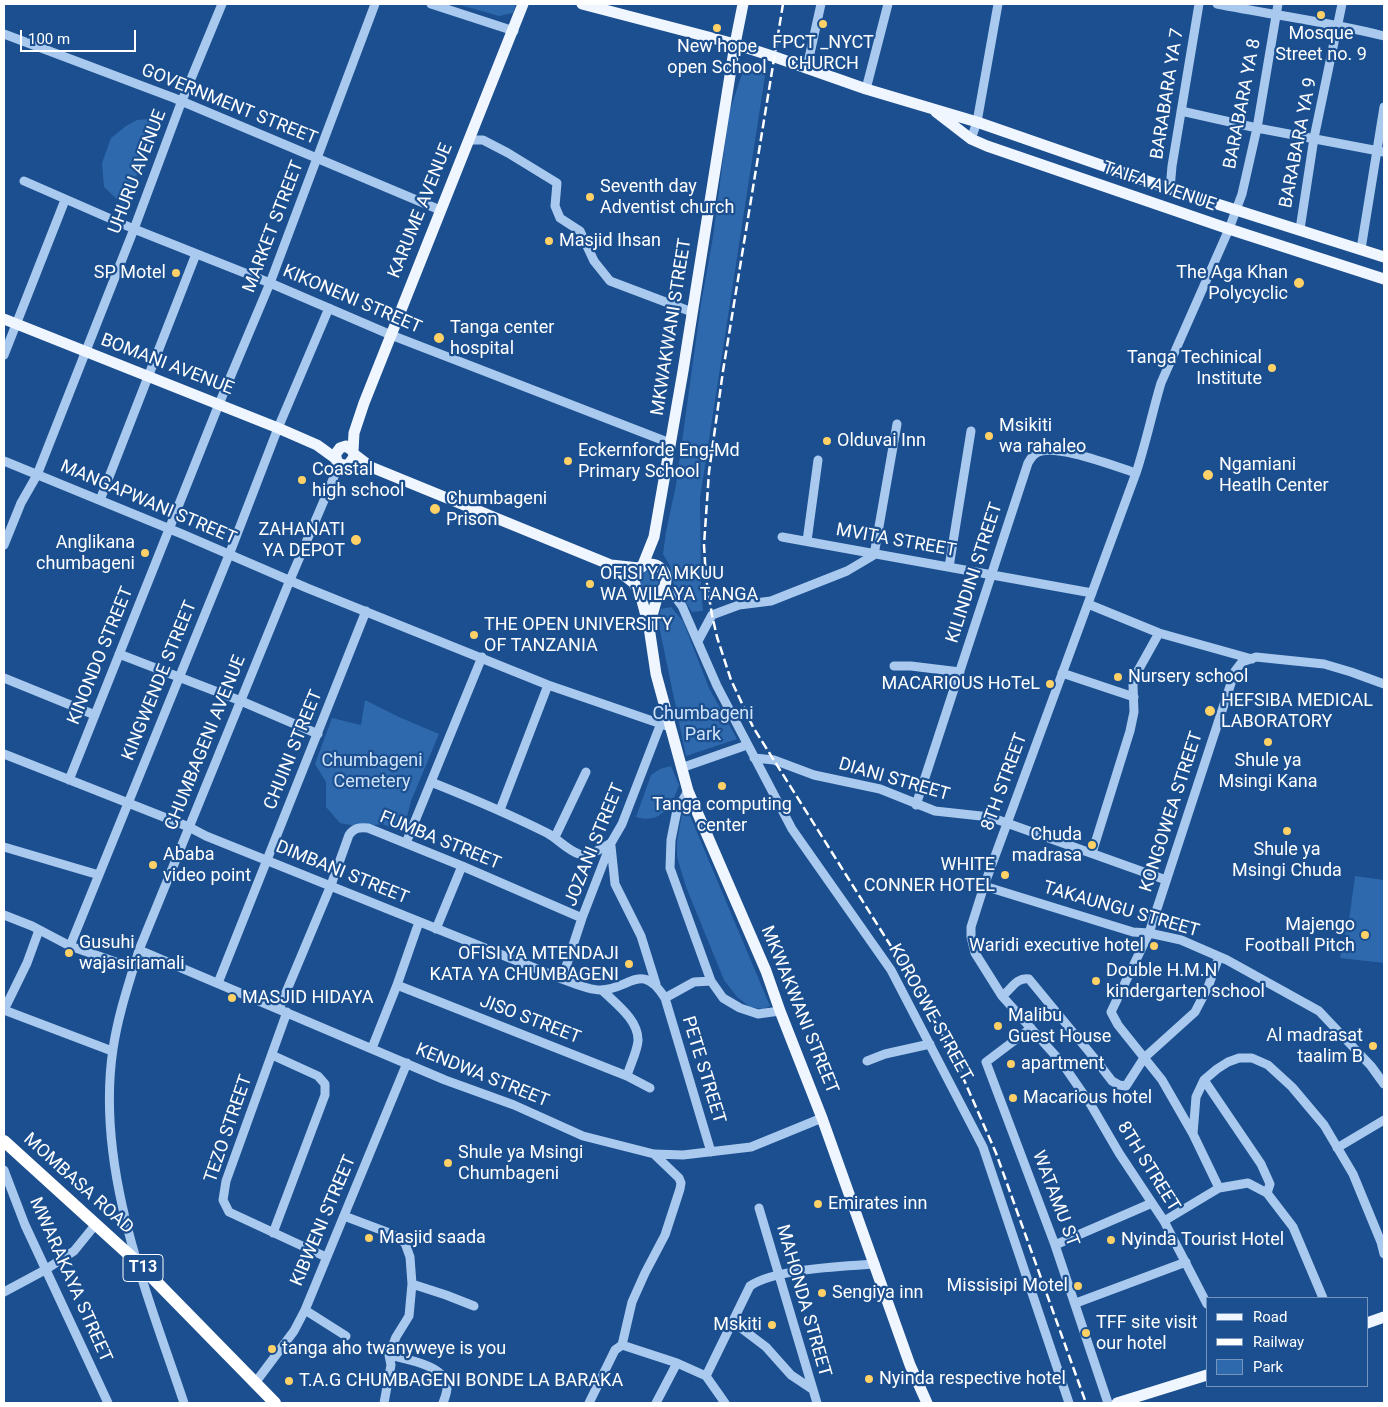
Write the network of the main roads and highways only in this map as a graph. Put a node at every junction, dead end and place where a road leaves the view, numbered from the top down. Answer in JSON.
{"nodes":[{"id":1,"x":524,"y":4,"type":"edge"},
{"id":2,"x":582,"y":4,"type":"edge"},
{"id":3,"x":743,"y":4,"type":"edge"},
{"id":4,"x":735,"y":44,"type":"junction"},
{"id":5,"x":931,"y":108,"type":"junction"},
{"id":6,"x":1049,"y":148,"type":"junction"},
{"id":7,"x":1044,"y":166,"type":"junction"},
{"id":8,"x":1384,"y":257,"type":"edge"},
{"id":9,"x":1384,"y":280,"type":"edge"},
{"id":10,"x":4,"y":319,"type":"edge"},
{"id":11,"x":345,"y":456,"type":"junction"},
{"id":12,"x":654,"y":537,"type":"junction"},
{"id":13,"x":610,"y":565,"type":"junction"},
{"id":14,"x":640,"y":567,"type":"junction"},
{"id":15,"x":660,"y":568,"type":"junction"},
{"id":16,"x":637,"y":588,"type":"junction"},
{"id":17,"x":661,"y":591,"type":"junction"},
{"id":18,"x":649,"y":628,"type":"junction"},
{"id":19,"x":4,"y":1141,"type":"edge"},
{"id":20,"x":1384,"y":1317,"type":"edge"},
{"id":21,"x":1368,"y":1323,"type":"edge"},
{"id":22,"x":1206,"y":1375,"type":"edge"},
{"id":23,"x":276,"y":1403,"type":"edge"},
{"id":24,"x":927,"y":1403,"type":"edge"},
{"id":25,"x":1117,"y":1403,"type":"edge"}],
"edges":[{"from":1,"to":11,"type":"main road","name":"KARUME AVENUE"},
{"from":2,"to":4,"type":"main road","name":"TAIFA AVENUE"},
{"from":3,"to":4,"type":"main road","name":"MKWAKWANI STREET"},
{"from":4,"to":5,"type":"main road","name":"TAIFA AVENUE"},
{"from":4,"to":12,"type":"main road","name":"MKWAKWANI STREET"},
{"from":5,"to":6,"type":"main road","name":"TAIFA AVENUE"},
{"from":5,"to":7,"type":"main road","name":"TAIFA AVENUE"},
{"from":6,"to":7,"type":"main road"},
{"from":6,"to":8,"type":"main road","name":"TAIFA AVENUE"},
{"from":7,"to":9,"type":"main road","name":"TAIFA AVENUE"},
{"from":10,"to":11,"type":"main road","name":"BOMANI AVENUE"},
{"from":11,"to":13,"type":"main road"},
{"from":12,"to":14,"type":"main road"},
{"from":12,"to":15,"type":"main road"},
{"from":13,"to":14,"type":"main road"},
{"from":13,"to":16,"type":"main road"},
{"from":14,"to":15,"type":"main road"},
{"from":14,"to":16,"type":"main road"},
{"from":15,"to":17,"type":"main road"},
{"from":16,"to":17,"type":"main road"},
{"from":16,"to":18,"type":"main road","name":"MKWAKWANI STREET"},
{"from":17,"to":18,"type":"main road"},
{"from":18,"to":24,"type":"main road","name":"MKWAKWANI STREET"},
{"from":19,"to":23,"type":"highway","name":"MOMBASA ROAD","number":"T13"},
{"from":20,"to":21,"type":"main road"},
{"from":22,"to":25,"type":"main road"}]}
